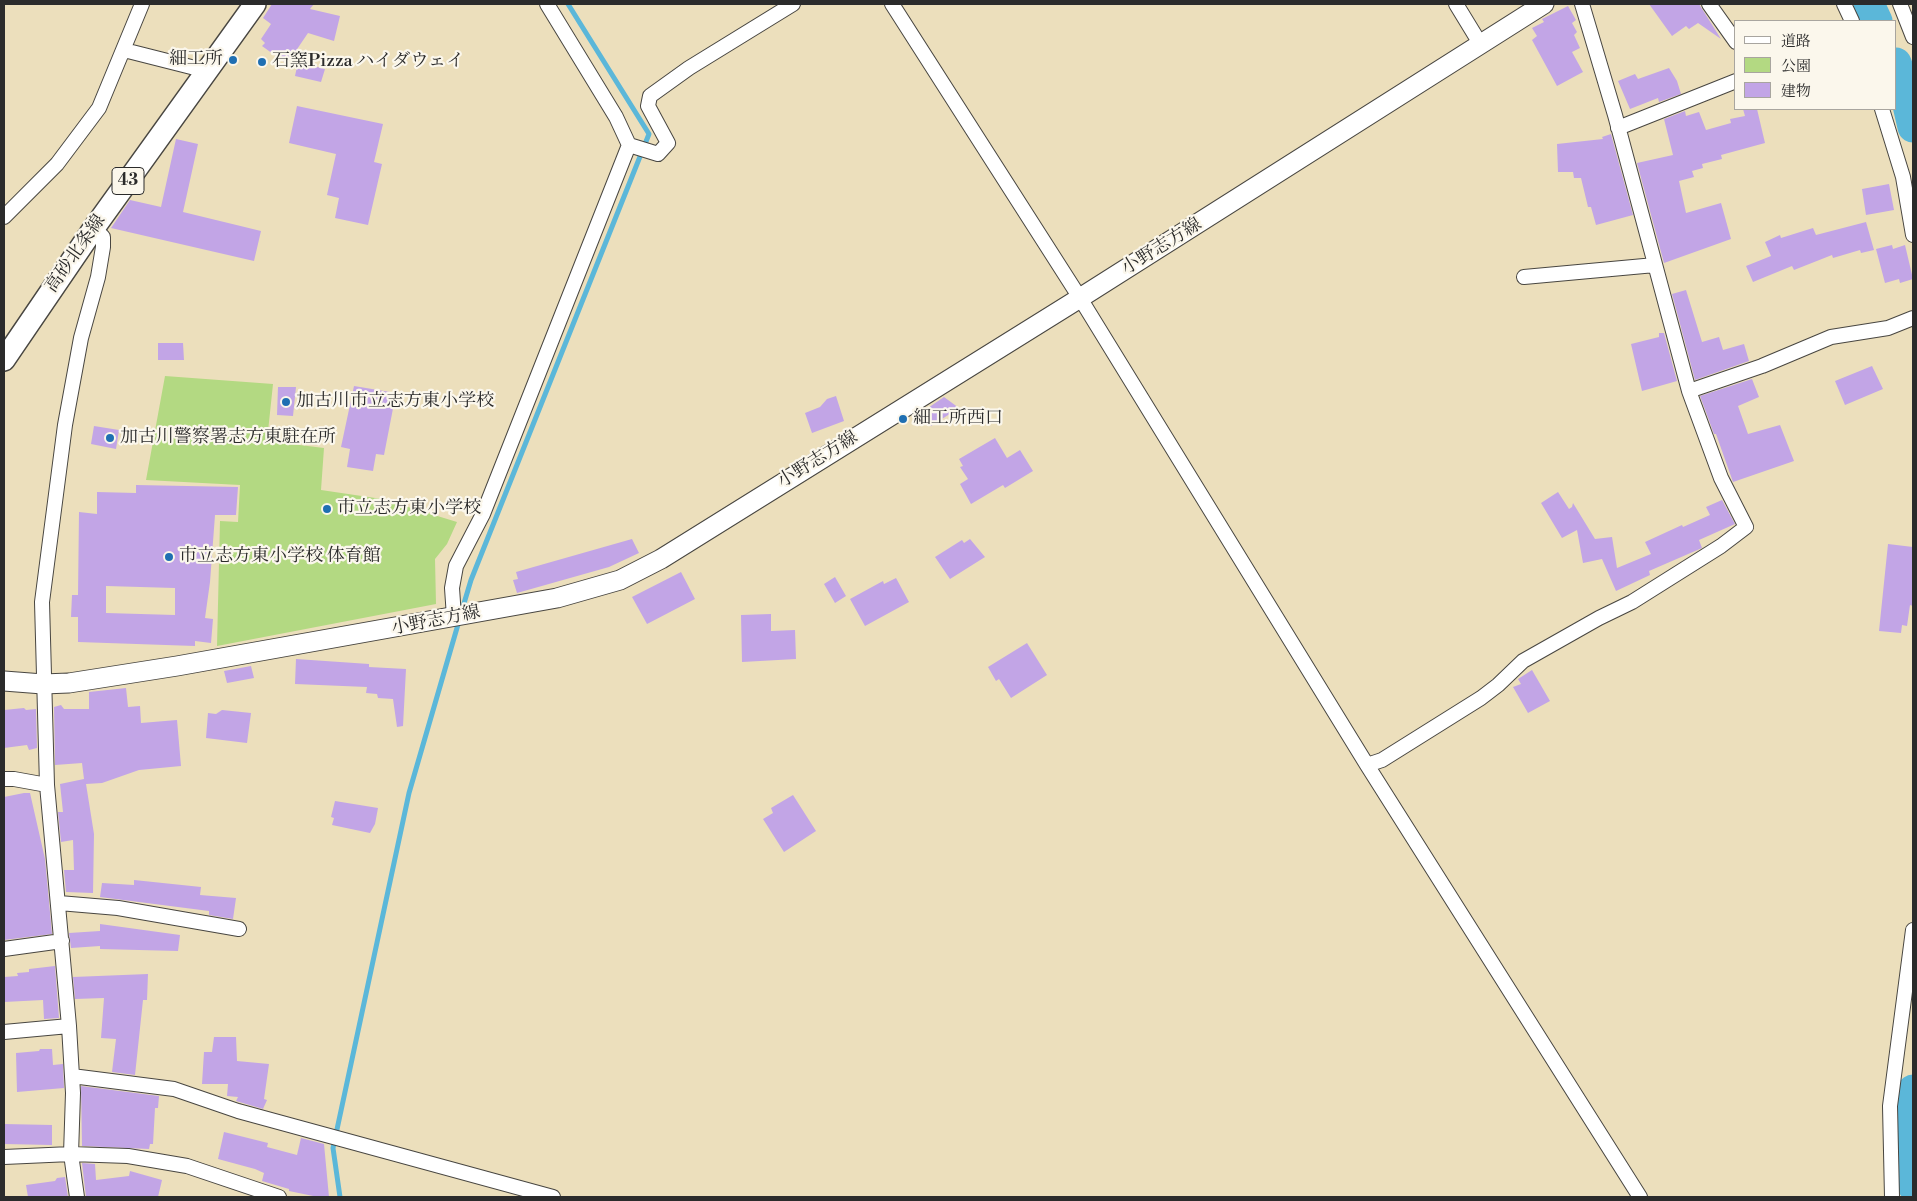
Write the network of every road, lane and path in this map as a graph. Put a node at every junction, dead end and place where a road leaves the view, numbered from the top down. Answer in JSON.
{"nodes":[{"id":1,"x":142,"y":4,"type":"edge"},
{"id":2,"x":242,"y":4,"type":"edge"},
{"id":3,"x":255,"y":4,"type":"edge"},
{"id":4,"x":547,"y":4,"type":"edge"},
{"id":5,"x":793,"y":4,"type":"edge"},
{"id":6,"x":892,"y":4,"type":"edge"},
{"id":7,"x":1456,"y":4,"type":"edge"},
{"id":8,"x":1544,"y":4,"type":"edge"},
{"id":9,"x":1582,"y":4,"type":"edge"},
{"id":10,"x":1709,"y":4,"type":"edge"},
{"id":11,"x":1844,"y":4,"type":"edge"},
{"id":12,"x":1900,"y":4,"type":"edge"},
{"id":13,"x":1852,"y":20,"type":"edge"},
{"id":14,"x":1913,"y":37,"type":"edge"},
{"id":15,"x":1734,"y":39,"type":"edge"},
{"id":16,"x":230,"y":41,"type":"junction"},
{"id":17,"x":1481,"y":45,"type":"junction"},
{"id":18,"x":124,"y":50,"type":"junction"},
{"id":19,"x":207,"y":71,"type":"junction"},
{"id":20,"x":1734,"y":83,"type":"edge"},
{"id":21,"x":1882,"y":110,"type":"edge"},
{"id":22,"x":1618,"y":128,"type":"junction"},
{"id":23,"x":629,"y":145,"type":"junction"},
{"id":24,"x":4,"y":217,"type":"edge"},
{"id":25,"x":94,"y":228,"type":"junction"},
{"id":26,"x":1913,"y":235,"type":"edge"},
{"id":27,"x":1655,"y":265,"type":"junction"},
{"id":28,"x":1524,"y":277,"type":"dead end"},
{"id":29,"x":1080,"y":298,"type":"junction"},
{"id":30,"x":1913,"y":318,"type":"edge"},
{"id":31,"x":4,"y":360,"type":"edge"},
{"id":32,"x":1689,"y":390,"type":"junction"},
{"id":33,"x":454,"y":617,"type":"junction"},
{"id":34,"x":4,"y":681,"type":"edge"},
{"id":35,"x":43,"y":684,"type":"junction"},
{"id":36,"x":1367,"y":765,"type":"junction"},
{"id":37,"x":4,"y":779,"type":"edge"},
{"id":38,"x":47,"y":785,"type":"junction"},
{"id":39,"x":59,"y":902,"type":"junction"},
{"id":40,"x":239,"y":929,"type":"dead end"},
{"id":41,"x":1913,"y":930,"type":"edge"},
{"id":42,"x":62,"y":941,"type":"junction"},
{"id":43,"x":4,"y":949,"type":"edge"},
{"id":44,"x":69,"y":1026,"type":"junction"},
{"id":45,"x":4,"y":1032,"type":"edge"},
{"id":46,"x":72,"y":1076,"type":"junction"},
{"id":47,"x":71,"y":1154,"type":"junction"},
{"id":48,"x":4,"y":1157,"type":"edge"},
{"id":49,"x":77,"y":1197,"type":"edge"},
{"id":50,"x":280,"y":1197,"type":"edge"},
{"id":51,"x":553,"y":1197,"type":"edge"},
{"id":52,"x":1640,"y":1197,"type":"edge"},
{"id":53,"x":1892,"y":1197,"type":"edge"}],
"edges":[{"from":1,"to":18,"type":"street"},
{"from":2,"to":16,"type":"street"},
{"from":3,"to":16,"type":"main road","name":"高砂北条線","number":"43"},
{"from":4,"to":23,"type":"street"},
{"from":5,"to":23,"type":"street"},
{"from":6,"to":29,"type":"street"},
{"from":7,"to":17,"type":"street"},
{"from":8,"to":17,"type":"main road","name":"小野志方線"},
{"from":9,"to":22,"type":"street"},
{"from":10,"to":15,"type":"street"},
{"from":11,"to":13,"type":"street"},
{"from":12,"to":14,"type":"street"},
{"from":16,"to":19,"type":"main road","name":"高砂北条線","number":"43"},
{"from":17,"to":29,"type":"main road","name":"小野志方線"},
{"from":18,"to":19,"type":"street"},
{"from":18,"to":24,"type":"street"},
{"from":19,"to":25,"type":"main road","name":"高砂北条線","number":"43"},
{"from":20,"to":22,"type":"street"},
{"from":21,"to":26,"type":"street"},
{"from":22,"to":27,"type":"street"},
{"from":23,"to":33,"type":"street"},
{"from":25,"to":31,"type":"main road","name":"高砂北条線","number":"43"},
{"from":25,"to":35,"type":"street"},
{"from":27,"to":28,"type":"street"},
{"from":27,"to":32,"type":"street"},
{"from":29,"to":33,"type":"main road","name":"小野志方線"},
{"from":29,"to":36,"type":"street"},
{"from":30,"to":32,"type":"street"},
{"from":32,"to":36,"type":"street"},
{"from":33,"to":35,"type":"main road","name":"小野志方線"},
{"from":34,"to":35,"type":"main road","name":"小野志方線"},
{"from":35,"to":38,"type":"street"},
{"from":36,"to":52,"type":"street"},
{"from":37,"to":38,"type":"street"},
{"from":38,"to":39,"type":"street"},
{"from":39,"to":40,"type":"street"},
{"from":39,"to":42,"type":"street"},
{"from":41,"to":53,"type":"street"},
{"from":42,"to":43,"type":"street"},
{"from":42,"to":44,"type":"street"},
{"from":44,"to":45,"type":"street"},
{"from":44,"to":46,"type":"street"},
{"from":46,"to":47,"type":"street"},
{"from":46,"to":51,"type":"street"},
{"from":47,"to":48,"type":"street"},
{"from":47,"to":49,"type":"street"},
{"from":47,"to":50,"type":"street"}]}
